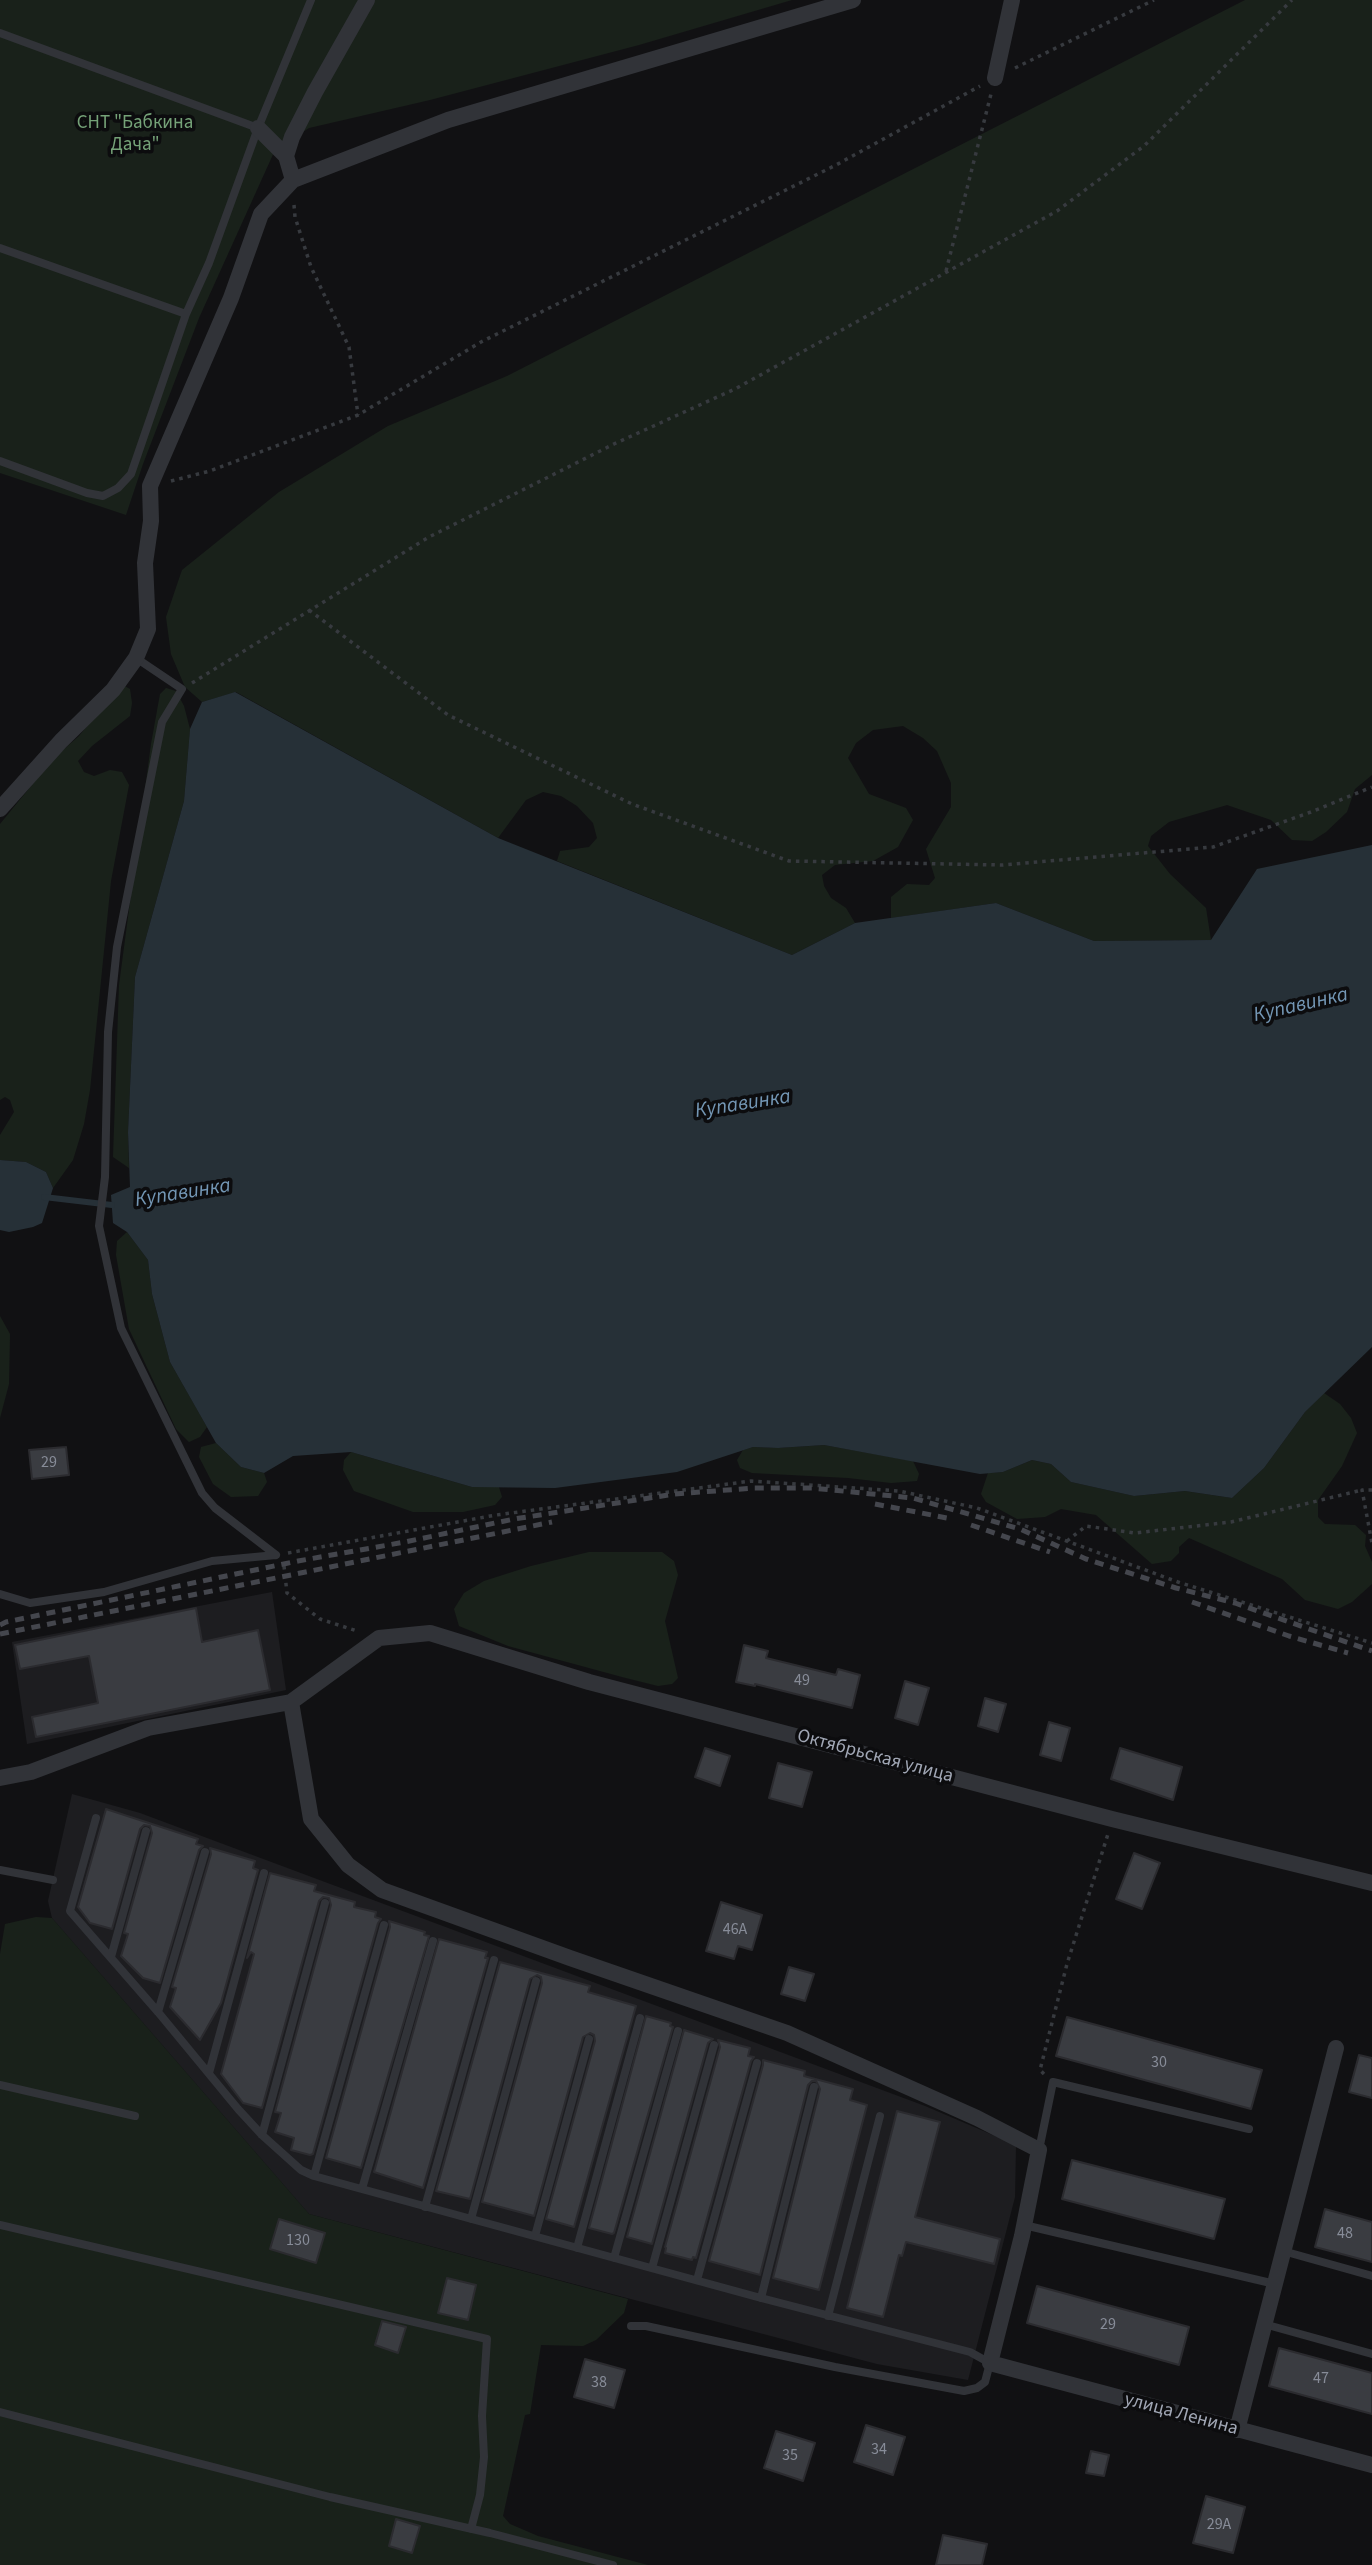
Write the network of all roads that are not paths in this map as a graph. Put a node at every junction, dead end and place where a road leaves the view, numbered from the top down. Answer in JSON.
{"nodes":[{"id":1,"x":311,"y":0,"type":"edge"},
{"id":2,"x":367,"y":0,"type":"edge"},
{"id":3,"x":853,"y":0,"type":"edge"},
{"id":4,"x":1012,"y":0,"type":"edge"},
{"id":5,"x":0,"y":33,"type":"edge"},
{"id":6,"x":995,"y":78,"type":"road end"},
{"id":7,"x":258,"y":128,"type":"junction"},
{"id":8,"x":286,"y":156,"type":"junction"},
{"id":9,"x":293,"y":180,"type":"junction"},
{"id":10,"x":0,"y":248,"type":"edge"},
{"id":11,"x":186,"y":314,"type":"junction"},
{"id":12,"x":0,"y":461,"type":"edge"},
{"id":13,"x":136,"y":658,"type":"junction"},
{"id":14,"x":0,"y":809,"type":"edge"},
{"id":15,"x":0,"y":1594,"type":"edge"},
{"id":16,"x":291,"y":1702,"type":"junction"},
{"id":17,"x":0,"y":1778,"type":"edge"},
{"id":18,"x":96,"y":1818,"type":"dead end"},
{"id":19,"x":146,"y":1831,"type":"dead end"},
{"id":20,"x":205,"y":1852,"type":"dead end"},
{"id":21,"x":0,"y":1870,"type":"edge"},
{"id":22,"x":264,"y":1873,"type":"dead end"},
{"id":23,"x":53,"y":1880,"type":"dead end"},
{"id":24,"x":1372,"y":1883,"type":"edge"},
{"id":25,"x":325,"y":1903,"type":"dead end"},
{"id":26,"x":384,"y":1925,"type":"dead end"},
{"id":27,"x":433,"y":1941,"type":"dead end"},
{"id":28,"x":111,"y":1957,"type":"junction"},
{"id":29,"x":494,"y":1960,"type":"dead end"},
{"id":30,"x":536,"y":1981,"type":"dead end"},
{"id":31,"x":158,"y":2011,"type":"junction"},
{"id":32,"x":640,"y":2018,"type":"dead end"},
{"id":33,"x":678,"y":2031,"type":"dead end"},
{"id":34,"x":589,"y":2039,"type":"dead end"},
{"id":35,"x":713,"y":2045,"type":"dead end"},
{"id":36,"x":1336,"y":2048,"type":"dead end"},
{"id":37,"x":757,"y":2063,"type":"dead end"},
{"id":38,"x":209,"y":2073,"type":"junction"},
{"id":39,"x":0,"y":2085,"type":"edge"},
{"id":40,"x":814,"y":2087,"type":"dead end"},
{"id":41,"x":135,"y":2116,"type":"dead end"},
{"id":42,"x":880,"y":2116,"type":"dead end"},
{"id":43,"x":1249,"y":2129,"type":"dead end"},
{"id":44,"x":262,"y":2135,"type":"junction"},
{"id":45,"x":1039,"y":2150,"type":"junction"},
{"id":46,"x":313,"y":2176,"type":"junction"},
{"id":47,"x":362,"y":2189,"type":"junction"},
{"id":48,"x":425,"y":2207,"type":"junction"},
{"id":49,"x":471,"y":2219,"type":"junction"},
{"id":50,"x":1024,"y":2224,"type":"junction"},
{"id":51,"x":0,"y":2225,"type":"edge"},
{"id":52,"x":535,"y":2236,"type":"junction"},
{"id":53,"x":577,"y":2248,"type":"junction"},
{"id":54,"x":1283,"y":2251,"type":"junction"},
{"id":55,"x":614,"y":2258,"type":"junction"},
{"id":56,"x":652,"y":2268,"type":"junction"},
{"id":57,"x":1372,"y":2276,"type":"edge"},
{"id":58,"x":697,"y":2280,"type":"junction"},
{"id":59,"x":1275,"y":2284,"type":"junction"},
{"id":60,"x":761,"y":2298,"type":"junction"},
{"id":61,"x":828,"y":2316,"type":"junction"},
{"id":62,"x":1264,"y":2324,"type":"junction"},
{"id":63,"x":631,"y":2326,"type":"dead end"},
{"id":64,"x":1372,"y":2354,"type":"edge"},
{"id":65,"x":990,"y":2362,"type":"junction"},
{"id":66,"x":0,"y":2412,"type":"edge"},
{"id":67,"x":1237,"y":2430,"type":"junction"},
{"id":68,"x":1372,"y":2465,"type":"edge"},
{"id":69,"x":471,"y":2529,"type":"junction"},
{"id":70,"x":613,"y":2565,"type":"edge"}],
"edges":[{"from":1,"to":7,"type":"lane"},
{"from":2,"to":8,"type":"street"},
{"from":3,"to":9,"type":"street"},
{"from":4,"to":6,"type":"street"},
{"from":5,"to":7,"type":"lane"},
{"from":7,"to":8,"type":"street"},
{"from":7,"to":11,"type":"lane"},
{"from":8,"to":9,"type":"street"},
{"from":9,"to":13,"type":"street"},
{"from":10,"to":11,"type":"lane"},
{"from":11,"to":12,"type":"lane"},
{"from":13,"to":14,"type":"street"},
{"from":13,"to":15,"type":"lane"},
{"from":16,"to":17,"type":"street"},
{"from":16,"to":24,"type":"street","name":"Октябрьская улица"},
{"from":16,"to":45,"type":"street"},
{"from":18,"to":28,"type":"lane"},
{"from":19,"to":28,"type":"lane"},
{"from":20,"to":31,"type":"lane"},
{"from":21,"to":23,"type":"lane"},
{"from":22,"to":38,"type":"lane"},
{"from":25,"to":44,"type":"lane"},
{"from":26,"to":46,"type":"lane"},
{"from":27,"to":47,"type":"lane"},
{"from":28,"to":31,"type":"lane"},
{"from":29,"to":48,"type":"lane"},
{"from":30,"to":49,"type":"lane"},
{"from":31,"to":38,"type":"lane"},
{"from":32,"to":53,"type":"lane"},
{"from":33,"to":55,"type":"lane"},
{"from":34,"to":52,"type":"lane"},
{"from":35,"to":56,"type":"lane"},
{"from":36,"to":54,"type":"street"},
{"from":37,"to":58,"type":"lane"},
{"from":38,"to":44,"type":"lane"},
{"from":39,"to":41,"type":"lane"},
{"from":40,"to":60,"type":"lane"},
{"from":42,"to":61,"type":"lane"},
{"from":43,"to":45,"type":"lane"},
{"from":44,"to":46,"type":"lane"},
{"from":45,"to":50,"type":"street"},
{"from":46,"to":47,"type":"lane"},
{"from":47,"to":48,"type":"lane"},
{"from":48,"to":49,"type":"lane"},
{"from":49,"to":52,"type":"lane"},
{"from":50,"to":59,"type":"lane"},
{"from":50,"to":65,"type":"street"},
{"from":51,"to":69,"type":"lane"},
{"from":52,"to":53,"type":"lane"},
{"from":53,"to":55,"type":"lane"},
{"from":54,"to":57,"type":"lane"},
{"from":54,"to":59,"type":"street"},
{"from":55,"to":56,"type":"lane"},
{"from":56,"to":58,"type":"lane"},
{"from":58,"to":60,"type":"lane"},
{"from":59,"to":62,"type":"street"},
{"from":60,"to":61,"type":"lane"},
{"from":61,"to":65,"type":"lane"},
{"from":62,"to":64,"type":"lane"},
{"from":62,"to":67,"type":"street"},
{"from":63,"to":65,"type":"lane"},
{"from":65,"to":67,"type":"street","name":"улица Ленина"},
{"from":66,"to":69,"type":"lane"},
{"from":67,"to":68,"type":"street","name":"улица Ленина"},
{"from":69,"to":70,"type":"lane"}]}
